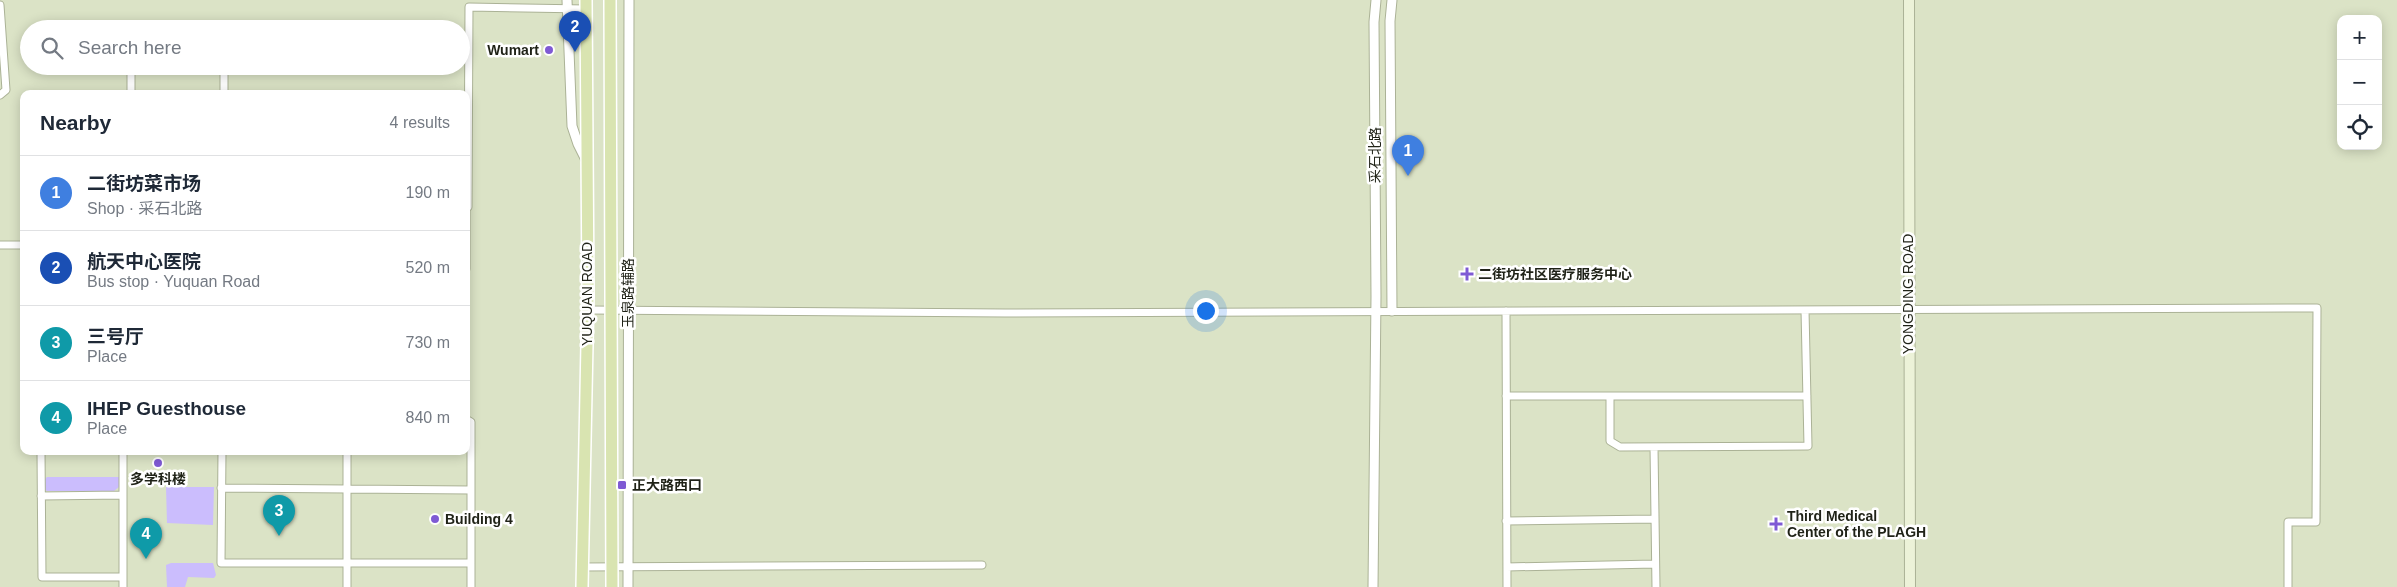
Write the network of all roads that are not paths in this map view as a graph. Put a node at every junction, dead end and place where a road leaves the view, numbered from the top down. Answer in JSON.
{"nodes":[{"id":1,"x":610,"y":0,"type":"edge"},
{"id":2,"x":629,"y":0,"type":"edge"},
{"id":3,"x":1376,"y":0,"type":"edge"},
{"id":4,"x":1392,"y":0,"type":"edge"},
{"id":5,"x":1909,"y":0,"type":"edge"},
{"id":6,"x":567,"y":4,"type":"edge"},
{"id":7,"x":586,"y":4,"type":"edge"},
{"id":8,"x":0,"y":5,"type":"edge"},
{"id":9,"x":469,"y":20,"type":"edge"},
{"id":10,"x":131,"y":75,"type":"edge"},
{"id":11,"x":224,"y":75,"type":"edge"},
{"id":12,"x":468,"y":75,"type":"edge"},
{"id":13,"x":131,"y":90,"type":"edge"},
{"id":14,"x":224,"y":90,"type":"edge"},
{"id":15,"x":468,"y":90,"type":"edge"},
{"id":16,"x":0,"y":95,"type":"edge"},
{"id":17,"x":586,"y":160,"type":"junction"},
{"id":18,"x":0,"y":245,"type":"edge"},
{"id":19,"x":20,"y":245,"type":"edge"},
{"id":20,"x":609,"y":278,"type":"junction"},
{"id":21,"x":588,"y":279,"type":"junction"},
{"id":22,"x":1908,"y":309,"type":"junction"},
{"id":23,"x":588,"y":310,"type":"junction"},
{"id":24,"x":610,"y":310,"type":"junction"},
{"id":25,"x":628,"y":310,"type":"junction"},
{"id":26,"x":1805,"y":310,"type":"junction"},
{"id":27,"x":1375,"y":311,"type":"junction"},
{"id":28,"x":1392,"y":311,"type":"junction"},
{"id":29,"x":1506,"y":311,"type":"junction"},
{"id":30,"x":1506,"y":396,"type":"junction"},
{"id":31,"x":1610,"y":396,"type":"junction"},
{"id":32,"x":1807,"y":396,"type":"junction"},
{"id":33,"x":470,"y":422,"type":"edge"},
{"id":34,"x":1654,"y":447,"type":"junction"},
{"id":35,"x":41,"y":455,"type":"edge"},
{"id":36,"x":123,"y":455,"type":"edge"},
{"id":37,"x":222,"y":455,"type":"edge"},
{"id":38,"x":347,"y":455,"type":"edge"},
{"id":39,"x":221,"y":488,"type":"junction"},
{"id":40,"x":347,"y":489,"type":"junction"},
{"id":41,"x":471,"y":490,"type":"junction"},
{"id":42,"x":123,"y":495,"type":"junction"},
{"id":43,"x":41,"y":496,"type":"junction"},
{"id":44,"x":1655,"y":519,"type":"junction"},
{"id":45,"x":1506,"y":521,"type":"junction"},
{"id":46,"x":347,"y":563,"type":"junction"},
{"id":47,"x":471,"y":563,"type":"junction"},
{"id":48,"x":1655,"y":564,"type":"junction"},
{"id":49,"x":982,"y":565,"type":"dead end"},
{"id":50,"x":583,"y":567,"type":"junction"},
{"id":51,"x":612,"y":567,"type":"junction"},
{"id":52,"x":1507,"y":567,"type":"junction"},
{"id":53,"x":628,"y":568,"type":"junction"},
{"id":54,"x":123,"y":577,"type":"junction"},
{"id":55,"x":123,"y":587,"type":"edge"},
{"id":56,"x":347,"y":587,"type":"edge"},
{"id":57,"x":472,"y":587,"type":"edge"},
{"id":58,"x":582,"y":587,"type":"edge"},
{"id":59,"x":612,"y":587,"type":"edge"},
{"id":60,"x":628,"y":587,"type":"edge"},
{"id":61,"x":1373,"y":587,"type":"edge"},
{"id":62,"x":1507,"y":587,"type":"edge"},
{"id":63,"x":1656,"y":587,"type":"edge"},
{"id":64,"x":1910,"y":587,"type":"edge"},
{"id":65,"x":2288,"y":587,"type":"edge"}],
"edges":[{"from":1,"to":20,"type":"main road","name":"YUQUAN ROAD"},
{"from":2,"to":25,"type":"street","name":"玉泉路辅路"},
{"from":3,"to":27,"type":"street","name":"采石北路"},
{"from":4,"to":28,"type":"street","name":"采石北路"},
{"from":5,"to":22,"type":"main road","name":"YONGDING ROAD"},
{"from":6,"to":7,"type":"street"},
{"from":6,"to":9,"type":"street"},
{"from":6,"to":17,"type":"street"},
{"from":7,"to":17,"type":"main road","name":"YUQUAN ROAD"},
{"from":8,"to":16,"type":"street"},
{"from":10,"to":13,"type":"street"},
{"from":11,"to":14,"type":"street"},
{"from":12,"to":15,"type":"street"},
{"from":17,"to":21,"type":"main road","name":"YUQUAN ROAD"},
{"from":18,"to":19,"type":"street"},
{"from":20,"to":21,"type":"main road"},
{"from":20,"to":24,"type":"main road","name":"YUQUAN ROAD"},
{"from":21,"to":23,"type":"main road","name":"YUQUAN ROAD"},
{"from":22,"to":26,"type":"street"},
{"from":22,"to":64,"type":"main road","name":"YONGDING ROAD"},
{"from":22,"to":65,"type":"street"},
{"from":23,"to":24,"type":"street"},
{"from":23,"to":50,"type":"main road","name":"YUQUAN ROAD"},
{"from":24,"to":25,"type":"street"},
{"from":24,"to":51,"type":"main road","name":"YUQUAN ROAD"},
{"from":25,"to":27,"type":"street"},
{"from":25,"to":53,"type":"street","name":"玉泉路辅路"},
{"from":26,"to":29,"type":"street"},
{"from":26,"to":32,"type":"street"},
{"from":27,"to":28,"type":"street"},
{"from":27,"to":61,"type":"street","name":"采石北路"},
{"from":28,"to":29,"type":"street"},
{"from":29,"to":30,"type":"street"},
{"from":30,"to":31,"type":"street"},
{"from":30,"to":45,"type":"street"},
{"from":31,"to":32,"type":"street"},
{"from":31,"to":34,"type":"street"},
{"from":32,"to":34,"type":"street"},
{"from":33,"to":41,"type":"street"},
{"from":34,"to":44,"type":"street"},
{"from":35,"to":43,"type":"street"},
{"from":36,"to":42,"type":"street"},
{"from":37,"to":39,"type":"street"},
{"from":38,"to":40,"type":"street"},
{"from":39,"to":40,"type":"street"},
{"from":39,"to":46,"type":"street"},
{"from":40,"to":41,"type":"street"},
{"from":40,"to":46,"type":"street"},
{"from":41,"to":47,"type":"street"},
{"from":42,"to":43,"type":"street"},
{"from":42,"to":54,"type":"street"},
{"from":43,"to":54,"type":"street"},
{"from":44,"to":45,"type":"street"},
{"from":44,"to":48,"type":"street"},
{"from":45,"to":52,"type":"street"},
{"from":46,"to":47,"type":"street"},
{"from":46,"to":56,"type":"street"},
{"from":47,"to":57,"type":"street"},
{"from":48,"to":52,"type":"street"},
{"from":48,"to":63,"type":"street"},
{"from":49,"to":53,"type":"street"},
{"from":50,"to":51,"type":"street"},
{"from":50,"to":58,"type":"main road","name":"YUQUAN ROAD"},
{"from":51,"to":53,"type":"street"},
{"from":51,"to":59,"type":"main road","name":"YUQUAN ROAD"},
{"from":52,"to":62,"type":"street"},
{"from":53,"to":60,"type":"street","name":"玉泉路辅路"},
{"from":54,"to":55,"type":"street"}]}
